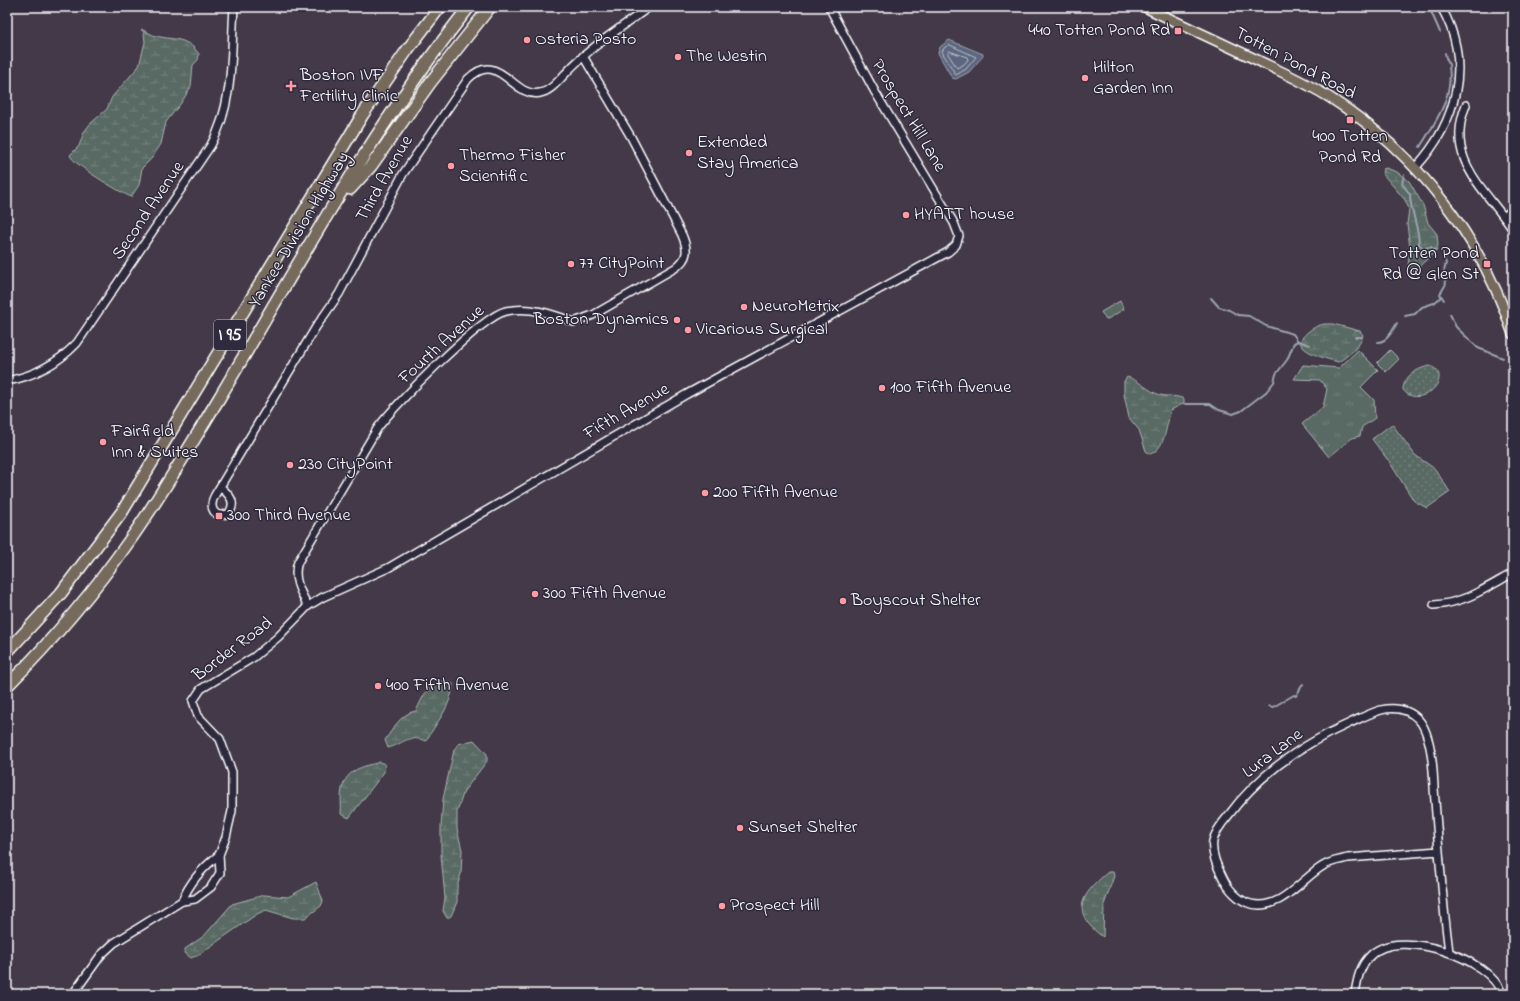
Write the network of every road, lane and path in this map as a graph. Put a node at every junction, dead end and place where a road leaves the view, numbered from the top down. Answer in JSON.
{"nodes":[{"id":1,"x":234,"y":7,"type":"edge"},
{"id":2,"x":440,"y":7,"type":"edge"},
{"id":3,"x":469,"y":7,"type":"edge"},
{"id":4,"x":490,"y":7,"type":"edge"},
{"id":5,"x":650,"y":7,"type":"edge"},
{"id":6,"x":829,"y":7,"type":"edge"},
{"id":7,"x":1145,"y":7,"type":"edge"},
{"id":8,"x":1441,"y":7,"type":"edge"},
{"id":9,"x":583,"y":56,"type":"junction"},
{"id":10,"x":1466,"y":105,"type":"dead end"},
{"id":11,"x":1415,"y":168,"type":"junction"},
{"id":12,"x":333,"y":207,"type":"junction"},
{"id":13,"x":1513,"y":209,"type":"edge"},
{"id":14,"x":1504,"y":217,"type":"junction"},
{"id":15,"x":1513,"y":230,"type":"edge"},
{"id":16,"x":958,"y":241,"type":"joint"},
{"id":17,"x":1513,"y":334,"type":"edge"},
{"id":18,"x":7,"y":381,"type":"edge"},
{"id":19,"x":220,"y":487,"type":"dead end"},
{"id":20,"x":1513,"y":573,"type":"edge"},
{"id":21,"x":1434,"y":605,"type":"dead end"},
{"id":22,"x":308,"y":606,"type":"junction"},
{"id":23,"x":7,"y":652,"type":"edge"},
{"id":24,"x":7,"y":686,"type":"edge"},
{"id":25,"x":1439,"y":851,"type":"junction"},
{"id":26,"x":219,"y":855,"type":"junction"},
{"id":27,"x":182,"y":901,"type":"junction"},
{"id":28,"x":1449,"y":952,"type":"junction"},
{"id":29,"x":73,"y":994,"type":"edge"},
{"id":30,"x":1355,"y":994,"type":"edge"},
{"id":31,"x":1502,"y":994,"type":"edge"}],
"edges":[{"from":1,"to":18,"type":"street","name":"Second Avenue"},
{"from":2,"to":23,"type":"highway","name":"Yankee Division Highway","number":"I 95"},
{"from":3,"to":12,"type":"highway","name":"Yankee Division Highway","number":"I 95"},
{"from":4,"to":12,"type":"highway"},
{"from":5,"to":9,"type":"street","name":"Third Avenue"},
{"from":6,"to":16,"type":"street","name":"Prospect Hill Lane"},
{"from":7,"to":11,"type":"main road","name":"Totten Pond Road"},
{"from":8,"to":11,"type":"street"},
{"from":9,"to":19,"type":"street","name":"Third Avenue"},
{"from":9,"to":22,"type":"street","name":"Fourth Avenue"},
{"from":10,"to":14,"type":"street"},
{"from":11,"to":17,"type":"main road","name":"Totten Pond Road"},
{"from":12,"to":24,"type":"highway","name":"Yankee Division Highway","number":"I 95"},
{"from":13,"to":14,"type":"street"},
{"from":14,"to":15,"type":"street"},
{"from":16,"to":22,"type":"street","name":"Fifth Avenue"},
{"from":20,"to":21,"type":"street"},
{"from":22,"to":26,"type":"street","name":"Border Road"},
{"from":25,"to":25,"type":"street","name":"Lura Lane"},
{"from":25,"to":28,"type":"street","name":"Lura Lane"},
{"from":26,"to":27,"type":"street"},
{"from":26,"to":27,"type":"street","name":"Border Road"},
{"from":27,"to":29,"type":"street","name":"Border Road"},
{"from":28,"to":30,"type":"street"},
{"from":28,"to":31,"type":"street"}]}
